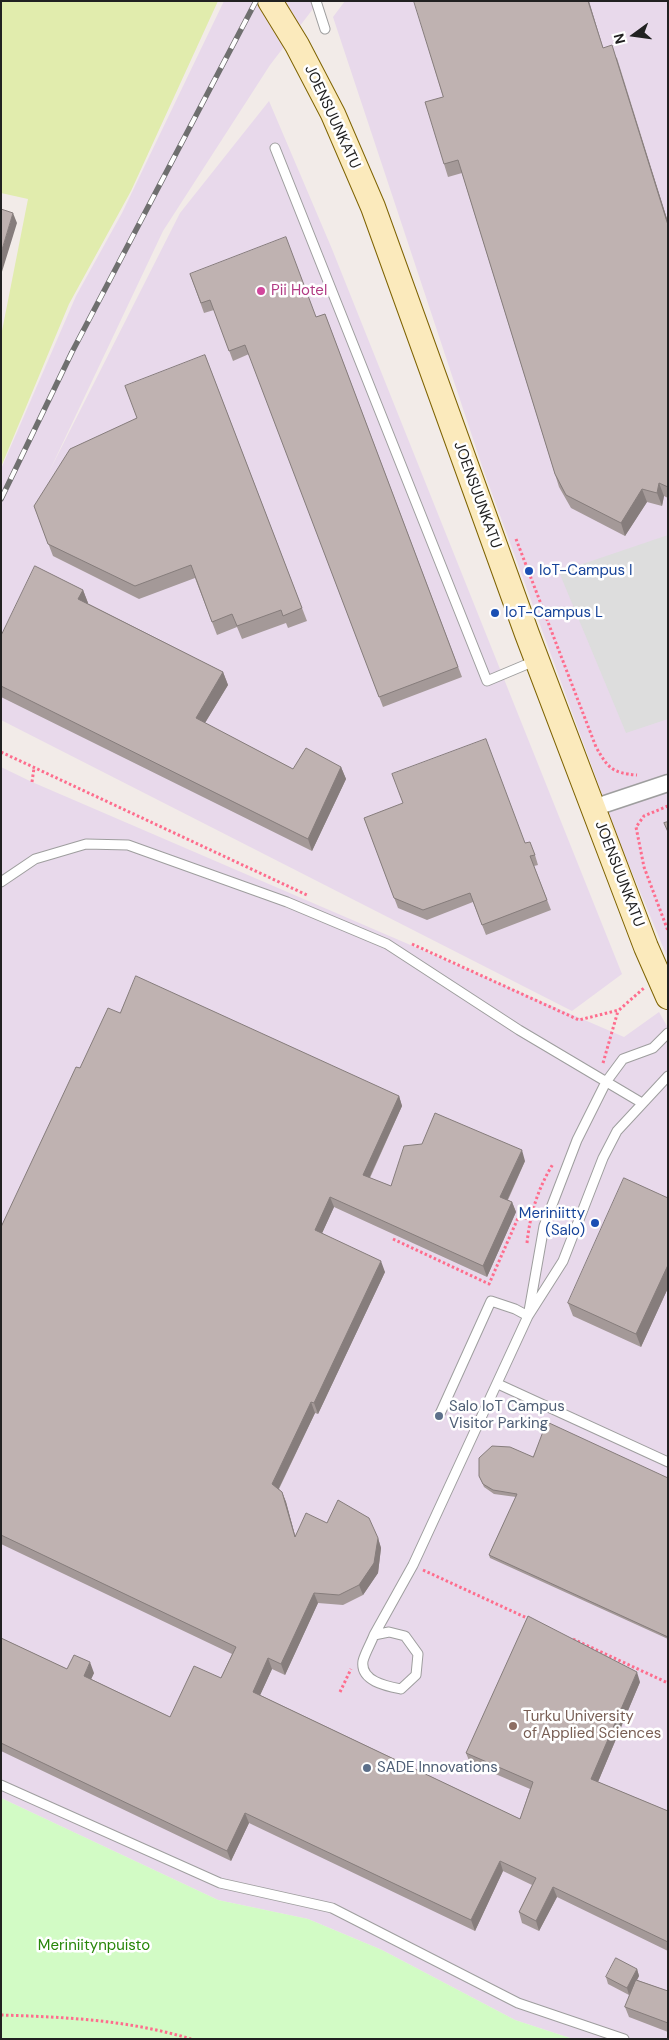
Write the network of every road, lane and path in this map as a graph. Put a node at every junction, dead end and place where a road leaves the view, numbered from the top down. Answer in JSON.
{"nodes":[{"id":1,"x":270,"y":1,"type":"edge"},
{"id":2,"x":316,"y":1,"type":"edge"},
{"id":3,"x":325,"y":29,"type":"dead end"},
{"id":4,"x":275,"y":148,"type":"dead end"},
{"id":5,"x":514,"y":535,"type":"dead end"},
{"id":6,"x":537,"y":659,"type":"junction"},
{"id":7,"x":1,"y":752,"type":"edge"},
{"id":8,"x":34,"y":768,"type":"junction"},
{"id":9,"x":32,"y":782,"type":"dead end"},
{"id":10,"x":664,"y":784,"type":"edge"},
{"id":11,"x":667,"y":806,"type":"edge"},
{"id":12,"x":593,"y":808,"type":"junction"},
{"id":13,"x":1,"y":882,"type":"edge"},
{"id":14,"x":314,"y":898,"type":"dead end"},
{"id":15,"x":668,"y":931,"type":"edge"},
{"id":16,"x":404,"y":940,"type":"dead end"},
{"id":17,"x":665,"y":988,"type":"edge"},
{"id":18,"x":668,"y":1033,"type":"edge"},
{"id":19,"x":668,"y":1076,"type":"edge"},
{"id":20,"x":606,"y":1082,"type":"junction"},
{"id":21,"x":642,"y":1103,"type":"junction"},
{"id":22,"x":544,"y":1179,"type":"dead end"},
{"id":23,"x":531,"y":1218,"type":"junction"},
{"id":24,"x":393,"y":1239,"type":"edge"},
{"id":25,"x":526,"y":1246,"type":"dead end"},
{"id":26,"x":528,"y":1316,"type":"junction"},
{"id":27,"x":498,"y":1384,"type":"junction"},
{"id":28,"x":439,"y":1416,"type":"dead end"},
{"id":29,"x":668,"y":1462,"type":"edge"},
{"id":30,"x":413,"y":1565,"type":"junction"},
{"id":31,"x":537,"y":1622,"type":"edge"},
{"id":32,"x":374,"y":1635,"type":"junction"},
{"id":33,"x":572,"y":1638,"type":"edge"},
{"id":34,"x":352,"y":1666,"type":"dead end"},
{"id":35,"x":668,"y":1683,"type":"edge"},
{"id":36,"x":340,"y":1692,"type":"dead end"},
{"id":37,"x":1,"y":1785,"type":"edge"},
{"id":38,"x":1,"y":2015,"type":"edge"},
{"id":39,"x":191,"y":2039,"type":"edge"},
{"id":40,"x":624,"y":2039,"type":"edge"}],
"edges":[{"from":1,"to":6,"type":"street","name":"JOENSUUNKATU"},
{"from":2,"to":3,"type":"lane"},
{"from":4,"to":6,"type":"lane"},
{"from":5,"to":10,"type":"path"},
{"from":6,"to":12,"type":"street","name":"JOENSUUNKATU"},
{"from":7,"to":8,"type":"path"},
{"from":8,"to":9,"type":"path"},
{"from":8,"to":14,"type":"path"},
{"from":10,"to":11,"type":"path"},
{"from":10,"to":12,"type":"street"},
{"from":11,"to":15,"type":"path"},
{"from":12,"to":17,"type":"street","name":"JOENSUUNKATU"},
{"from":13,"to":20,"type":"lane"},
{"from":16,"to":17,"type":"path"},
{"from":18,"to":20,"type":"lane"},
{"from":19,"to":21,"type":"lane"},
{"from":20,"to":21,"type":"lane"},
{"from":20,"to":26,"type":"lane"},
{"from":21,"to":26,"type":"lane"},
{"from":22,"to":23,"type":"path"},
{"from":23,"to":24,"type":"path"},
{"from":23,"to":25,"type":"path"},
{"from":26,"to":27,"type":"lane"},
{"from":26,"to":28,"type":"lane"},
{"from":27,"to":29,"type":"lane"},
{"from":27,"to":30,"type":"lane"},
{"from":30,"to":31,"type":"path"},
{"from":30,"to":32,"type":"lane"},
{"from":32,"to":32,"type":"lane"},
{"from":33,"to":35,"type":"path"},
{"from":34,"to":36,"type":"path"},
{"from":37,"to":40,"type":"lane"},
{"from":38,"to":39,"type":"path"}]}
